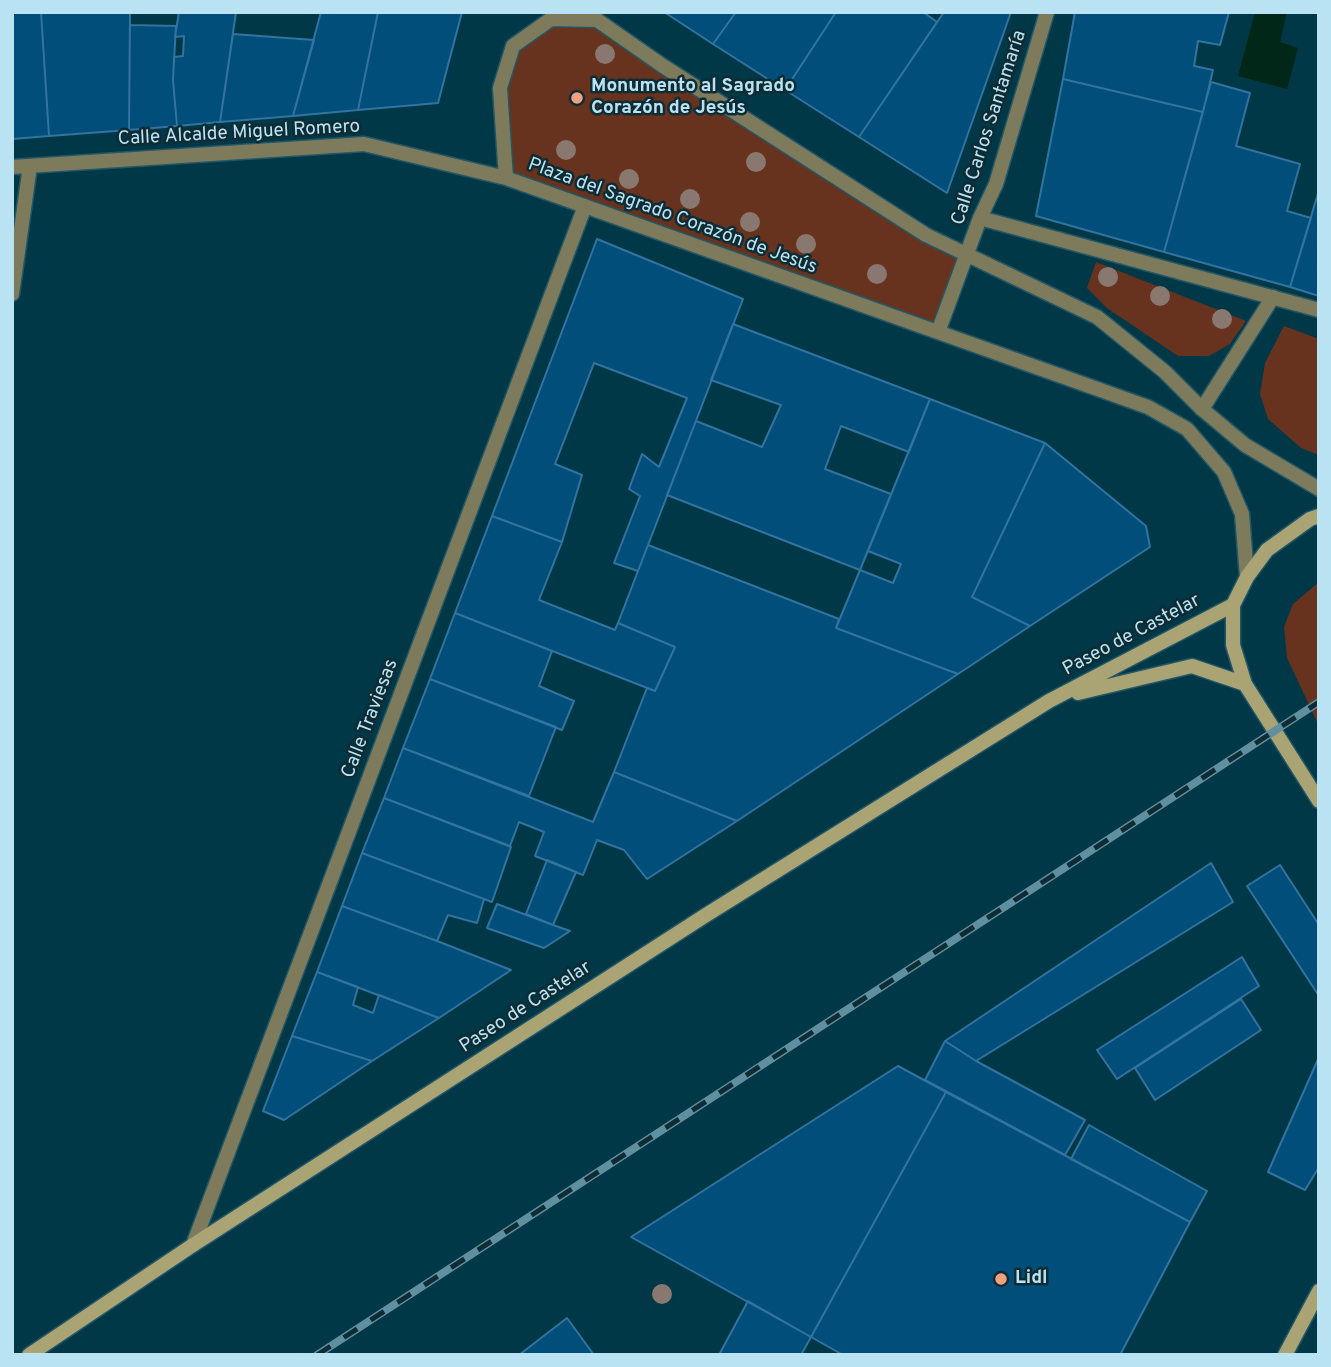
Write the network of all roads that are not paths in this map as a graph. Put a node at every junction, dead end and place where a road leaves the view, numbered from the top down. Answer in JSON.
{"nodes":[{"id":1,"x":1047,"y":12,"type":"edge"},
{"id":2,"x":592,"y":16,"type":"edge"},
{"id":3,"x":30,"y":166,"type":"junction"},
{"id":4,"x":12,"y":167,"type":"edge"},
{"id":5,"x":506,"y":178,"type":"junction"},
{"id":6,"x":585,"y":206,"type":"junction"},
{"id":7,"x":980,"y":218,"type":"junction"},
{"id":8,"x":968,"y":255,"type":"junction"},
{"id":9,"x":12,"y":293,"type":"edge"},
{"id":10,"x":1273,"y":297,"type":"junction"},
{"id":11,"x":1319,"y":310,"type":"edge"},
{"id":12,"x":938,"y":332,"type":"junction"},
{"id":13,"x":1202,"y":409,"type":"junction"},
{"id":14,"x":1319,"y":489,"type":"edge"},
{"id":15,"x":1319,"y":516,"type":"edge"},
{"id":16,"x":1247,"y":577,"type":"junction"},
{"id":17,"x":1233,"y":605,"type":"junction"},
{"id":18,"x":1245,"y":684,"type":"junction"},
{"id":19,"x":1049,"y":701,"type":"junction"},
{"id":20,"x":1319,"y":801,"type":"edge"},
{"id":21,"x":193,"y":1245,"type":"junction"},
{"id":22,"x":1319,"y":1291,"type":"edge"},
{"id":23,"x":29,"y":1355,"type":"edge"},
{"id":24,"x":1285,"y":1355,"type":"edge"}],
"edges":[{"from":1,"to":7,"type":"street","name":"Calle Carlos Santamaría"},
{"from":2,"to":5,"type":"street","name":"Plaza del Sagrado Corazón de Jesús"},
{"from":2,"to":8,"type":"street","name":"Plaza del Sagrado Corazón de Jesús"},
{"from":3,"to":4,"type":"street","name":"Calle Alcalde Miguel Romero"},
{"from":3,"to":5,"type":"street","name":"Calle Alcalde Miguel Romero"},
{"from":3,"to":9,"type":"street"},
{"from":5,"to":6,"type":"street","name":"Plaza del Sagrado Corazón de Jesús"},
{"from":6,"to":12,"type":"street","name":"Plaza del Sagrado Corazón de Jesús"},
{"from":6,"to":21,"type":"street","name":"Calle Traviesas"},
{"from":7,"to":8,"type":"street","name":"Calle Carlos Santamaría"},
{"from":7,"to":10,"type":"street"},
{"from":8,"to":12,"type":"street"},
{"from":8,"to":13,"type":"street","name":"Plaza del Sagrado Corazón de Jesús"},
{"from":10,"to":11,"type":"street"},
{"from":10,"to":13,"type":"street"},
{"from":12,"to":16,"type":"street","name":"Plaza del Sagrado Corazón de Jesús"},
{"from":13,"to":14,"type":"street","name":"Plaza del Sagrado Corazón de Jesús"},
{"from":15,"to":16,"type":"street"},
{"from":16,"to":17,"type":"street"},
{"from":17,"to":18,"type":"street"},
{"from":17,"to":19,"type":"street","name":"Paseo de Castelar"},
{"from":18,"to":19,"type":"street","name":"Paseo de Castelar"},
{"from":18,"to":20,"type":"street"},
{"from":19,"to":21,"type":"street","name":"Paseo de Castelar"},
{"from":21,"to":23,"type":"street","name":"Paseo de Castelar"},
{"from":22,"to":24,"type":"street"}]}
